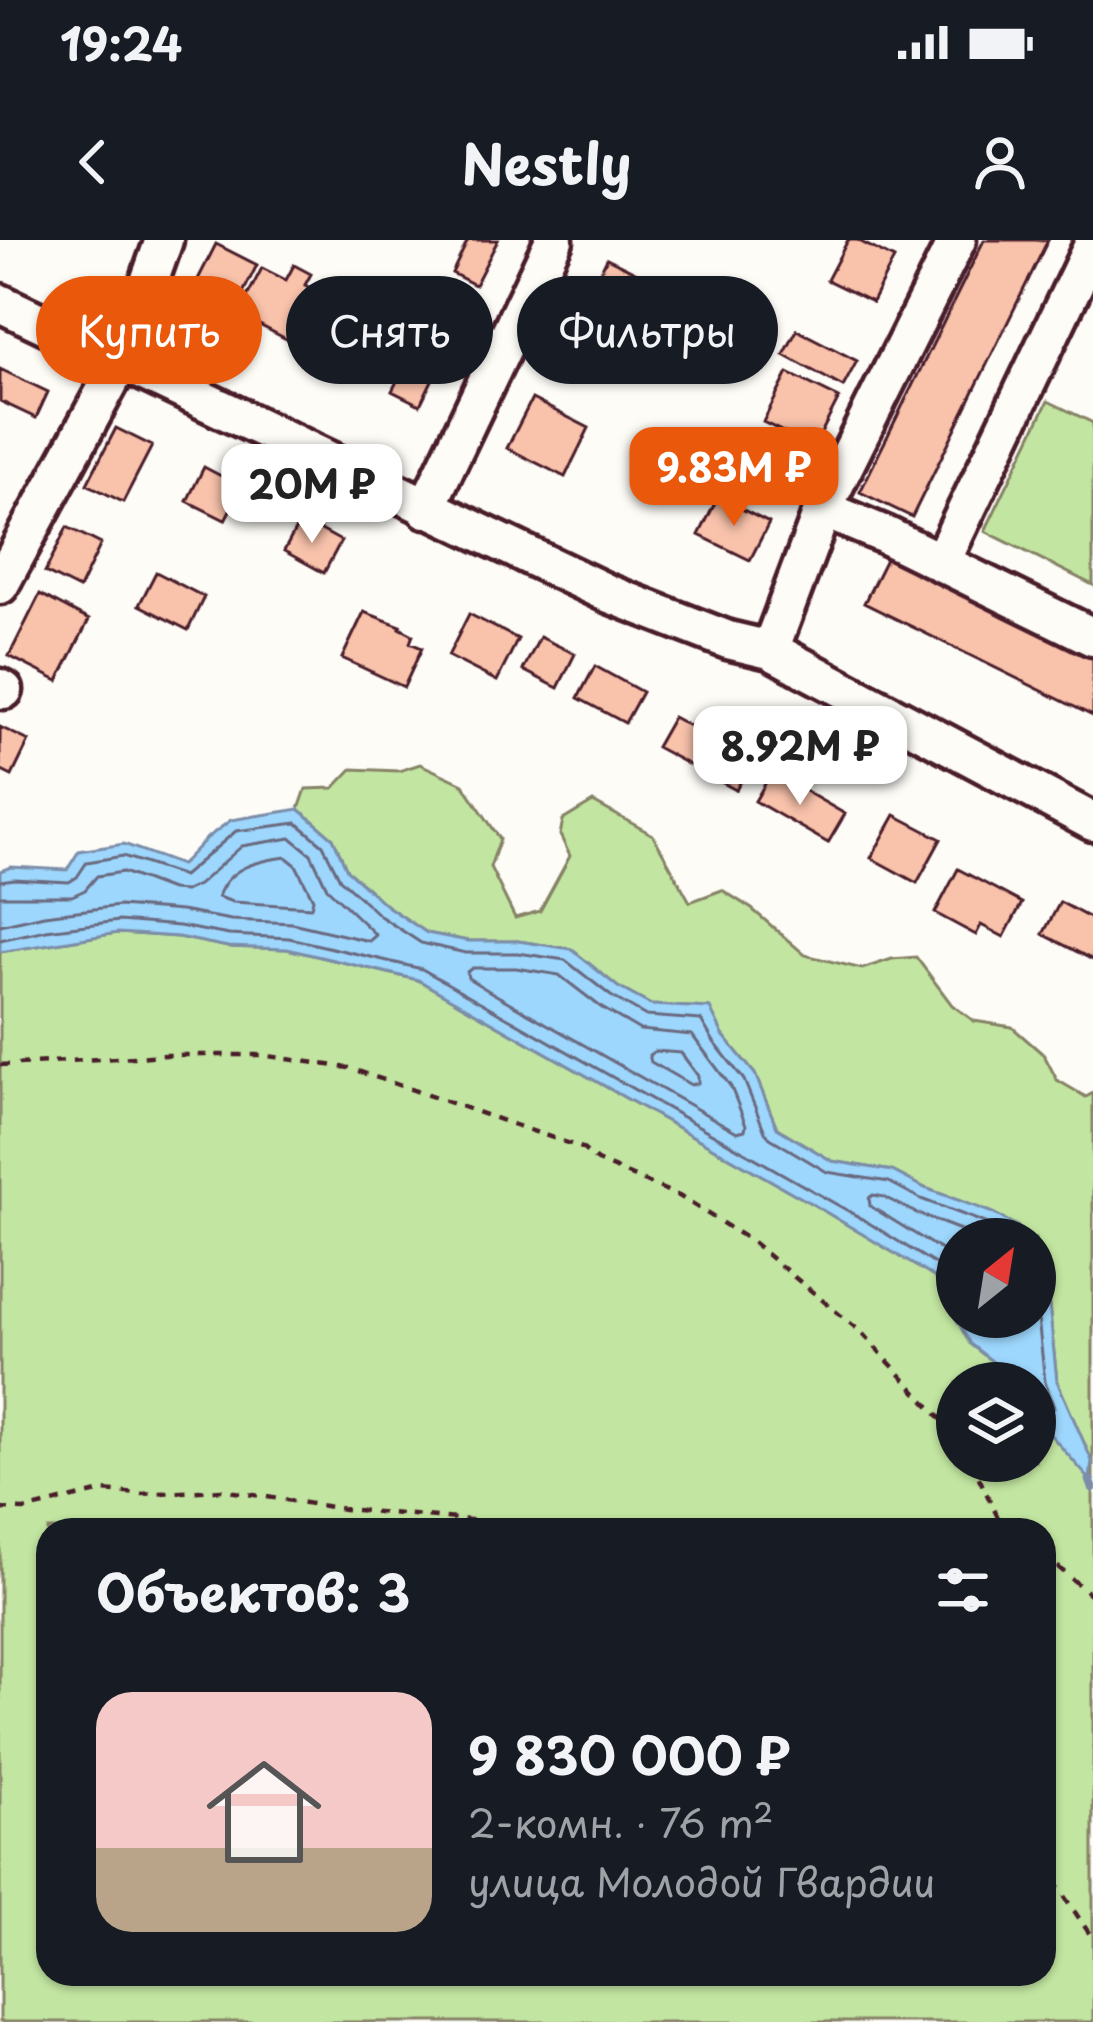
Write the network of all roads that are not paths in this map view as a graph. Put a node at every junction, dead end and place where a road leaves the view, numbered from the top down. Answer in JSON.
{"nodes":[{"id":1,"x":164,"y":240,"type":"edge"},
{"id":2,"x":554,"y":240,"type":"edge"},
{"id":3,"x":957,"y":240,"type":"edge"},
{"id":4,"x":1093,"y":245,"type":"edge"},
{"id":5,"x":151,"y":276,"type":"edge"},
{"id":6,"x":0,"y":303,"type":"edge"},
{"id":7,"x":36,"y":320,"type":"edge"},
{"id":8,"x":109,"y":384,"type":"edge"},
{"id":9,"x":169,"y":384,"type":"edge"},
{"id":10,"x":427,"y":509,"type":"junction"},
{"id":11,"x":823,"y":509,"type":"junction"},
{"id":12,"x":941,"y":563,"type":"junction"},
{"id":13,"x":0,"y":585,"type":"edge"},
{"id":14,"x":1093,"y":637,"type":"edge"},
{"id":15,"x":770,"y":650,"type":"junction"},
{"id":16,"x":1093,"y":821,"type":"edge"}],
"edges":[{"from":1,"to":5,"type":"street"},
{"from":2,"to":10,"type":"street"},
{"from":3,"to":11,"type":"street"},
{"from":4,"to":12,"type":"street"},
{"from":6,"to":7,"type":"street"},
{"from":8,"to":13,"type":"street"},
{"from":9,"to":10,"type":"street"},
{"from":10,"to":15,"type":"street"},
{"from":11,"to":12,"type":"street"},
{"from":11,"to":15,"type":"street"},
{"from":12,"to":14,"type":"street"},
{"from":15,"to":16,"type":"street"}]}
